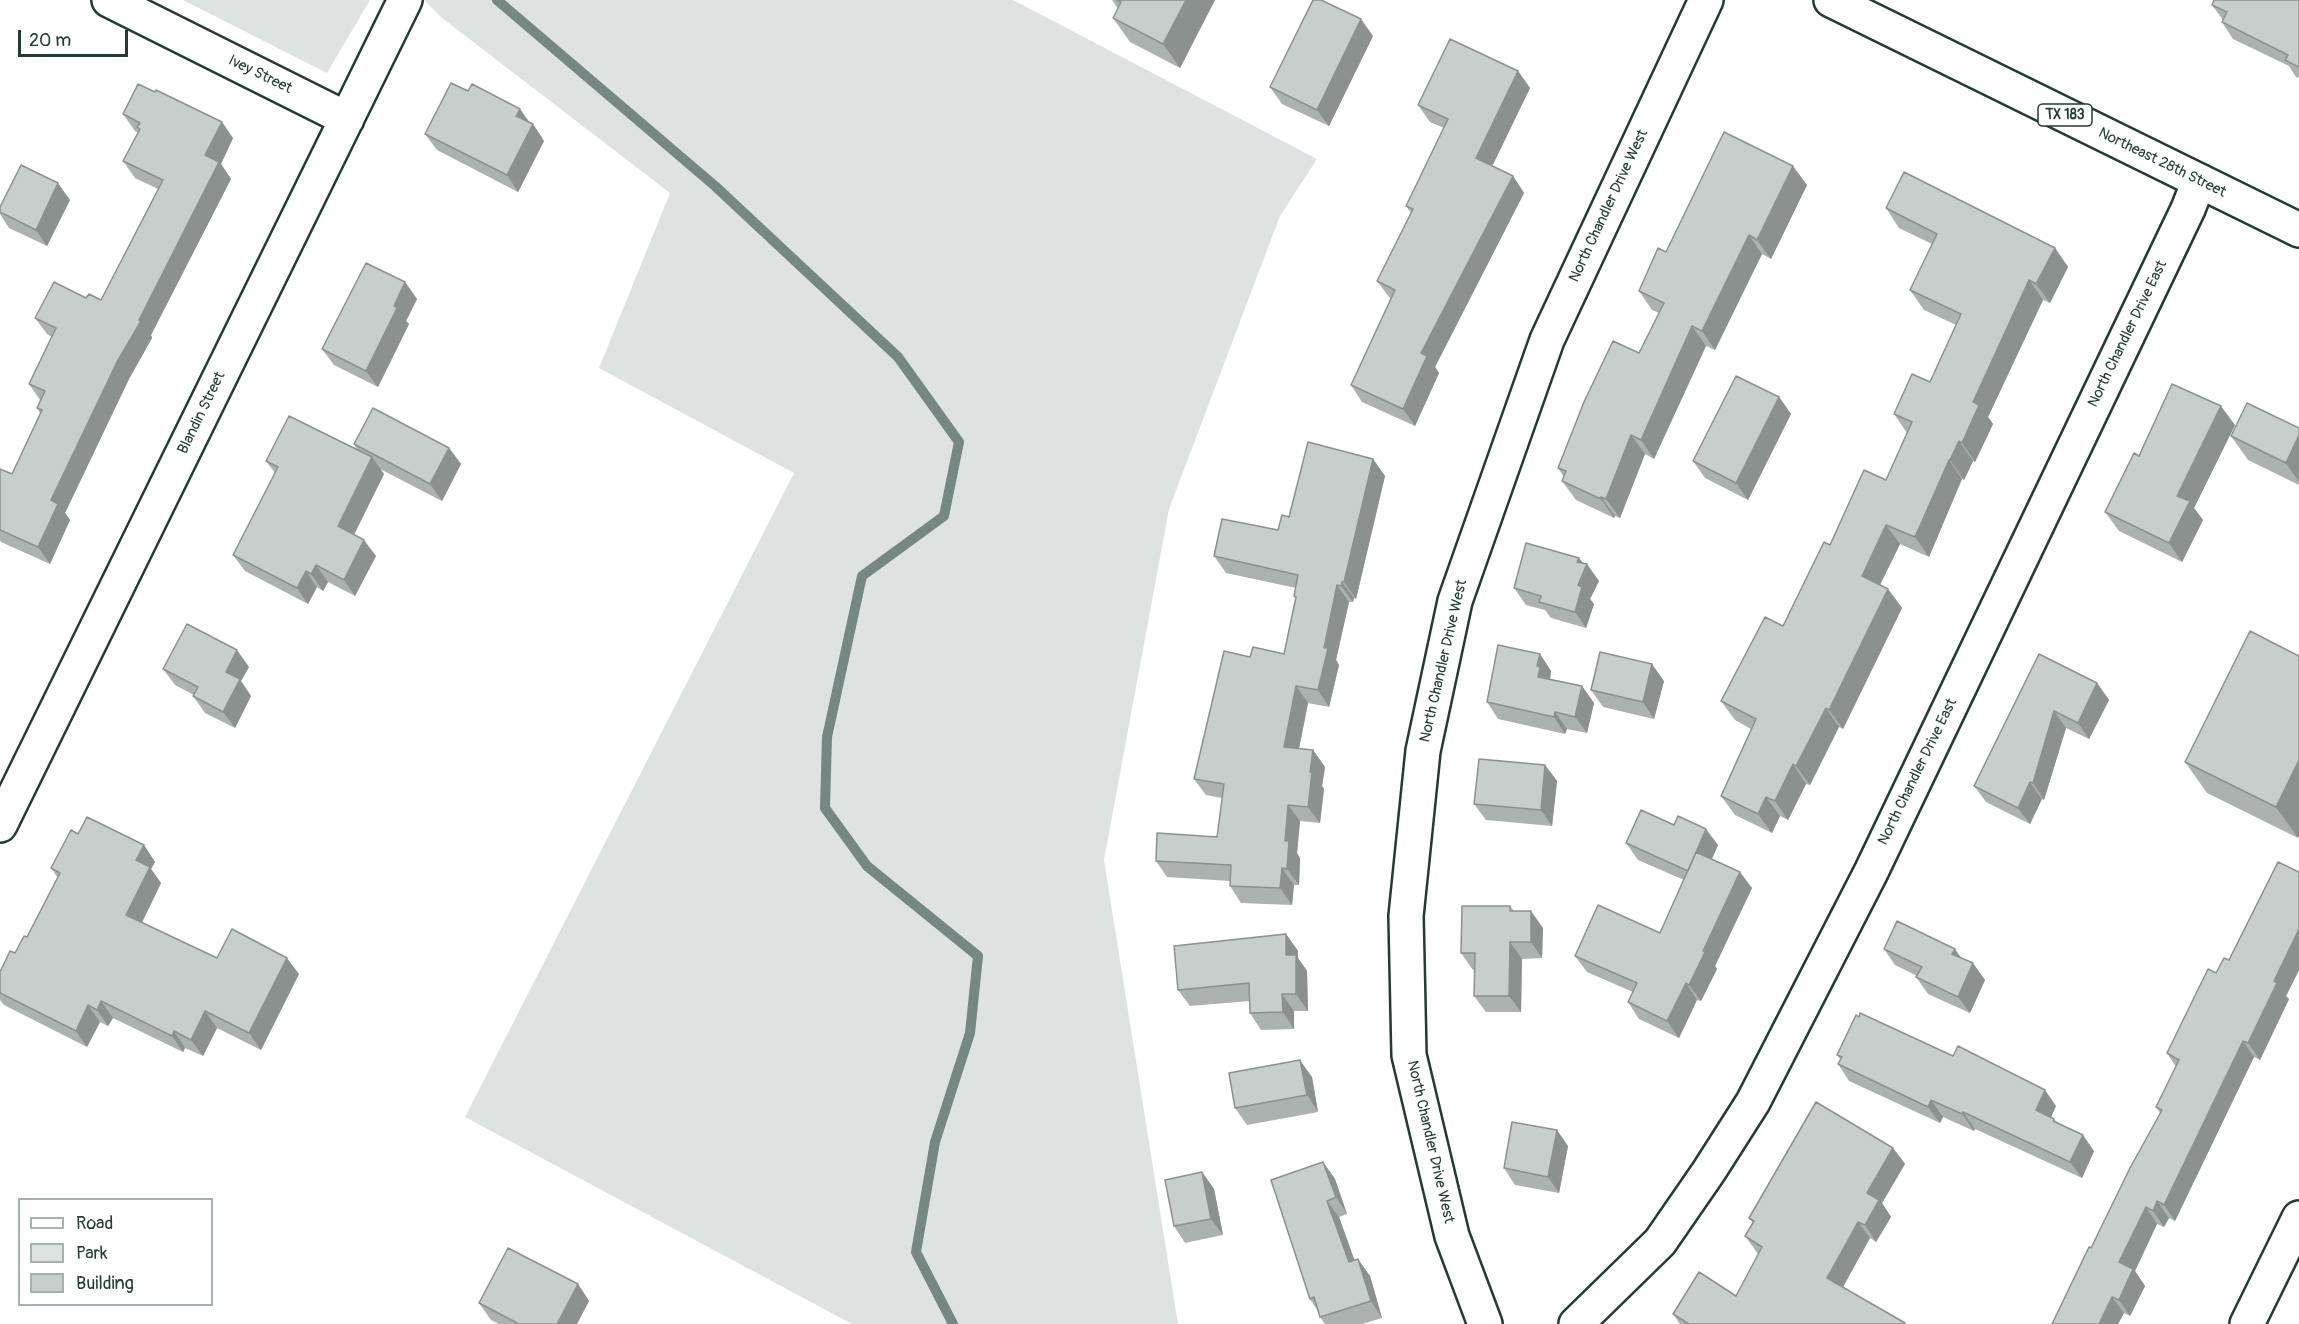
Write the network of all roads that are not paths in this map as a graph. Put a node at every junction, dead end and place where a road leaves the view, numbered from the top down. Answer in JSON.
{"nodes":[{"id":1,"x":109,"y":0,"type":"edge"},
{"id":2,"x":405,"y":0,"type":"edge"},
{"id":3,"x":1706,"y":0,"type":"edge"},
{"id":4,"x":1831,"y":0,"type":"edge"},
{"id":5,"x":347,"y":118,"type":"junction"},
{"id":6,"x":2199,"y":181,"type":"junction"},
{"id":7,"x":2299,"y":230,"type":"edge"},
{"id":8,"x":0,"y":825,"type":"edge"},
{"id":9,"x":2299,"y":1218,"type":"edge"},
{"id":10,"x":1485,"y":1324,"type":"edge"},
{"id":11,"x":1576,"y":1324,"type":"edge"},
{"id":12,"x":2247,"y":1324,"type":"edge"}],
"edges":[{"from":1,"to":5,"type":"street","name":"Ivey Street"},
{"from":2,"to":5,"type":"street","name":"Blandin Street"},
{"from":3,"to":10,"type":"street","name":"North Chandler Drive West"},
{"from":4,"to":6,"type":"street","name":"Northeast 28th Street","number":"TX 183"},
{"from":5,"to":8,"type":"street","name":"Blandin Street"},
{"from":6,"to":7,"type":"street","name":"Northeast 28th Street","number":"TX 183"},
{"from":6,"to":11,"type":"street","name":"North Chandler Drive East"},
{"from":9,"to":12,"type":"street"}]}
